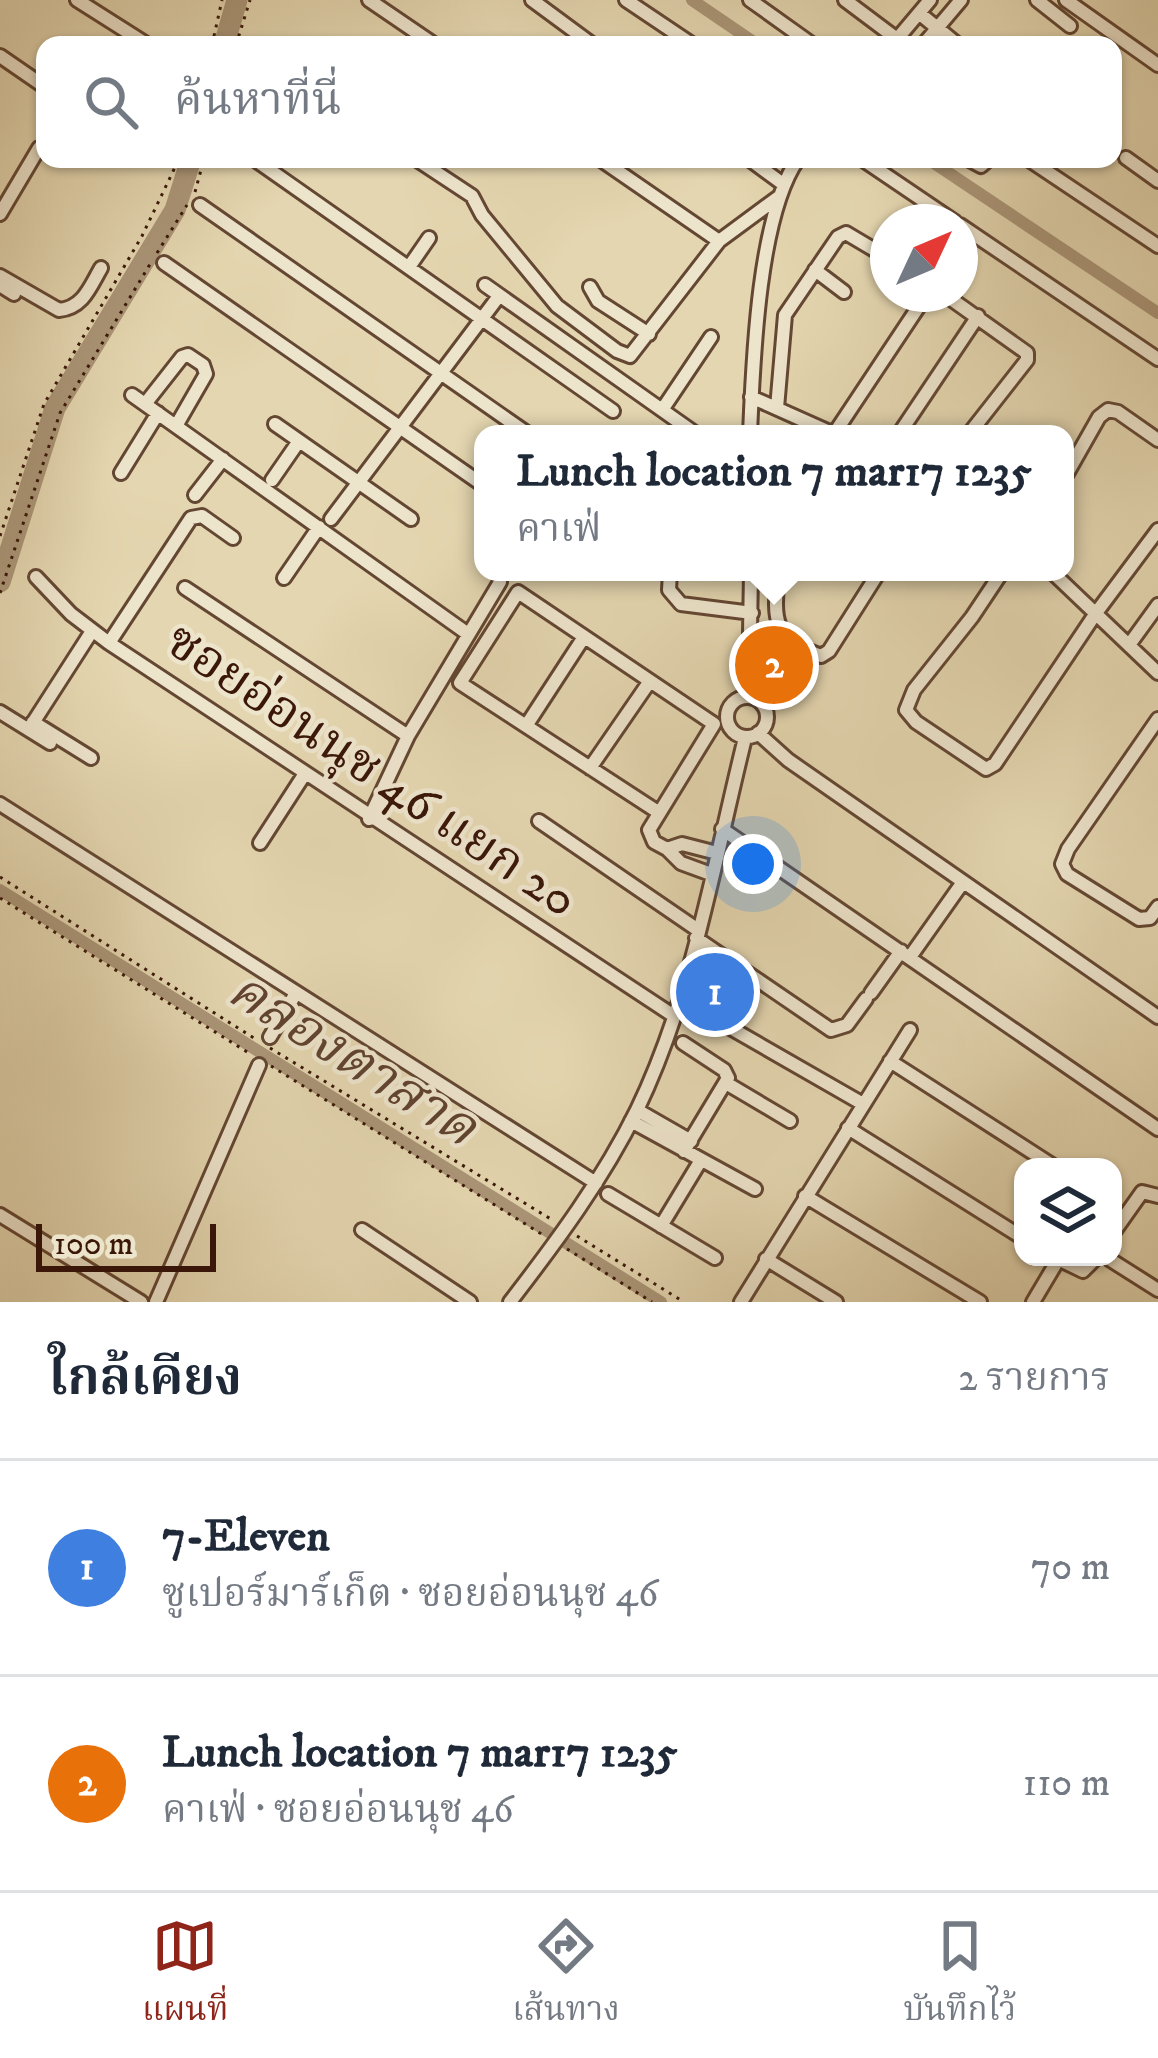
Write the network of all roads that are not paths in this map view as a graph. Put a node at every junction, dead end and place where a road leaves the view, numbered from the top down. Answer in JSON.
{"nodes":[{"id":1,"x":77,"y":0,"type":"edge"},
{"id":2,"x":370,"y":0,"type":"edge"},
{"id":3,"x":532,"y":0,"type":"edge"},
{"id":4,"x":626,"y":0,"type":"edge"},
{"id":5,"x":750,"y":0,"type":"edge"},
{"id":6,"x":845,"y":0,"type":"edge"},
{"id":7,"x":930,"y":0,"type":"edge"},
{"id":8,"x":961,"y":0,"type":"edge"},
{"id":9,"x":1037,"y":0,"type":"edge"},
{"id":10,"x":1066,"y":0,"type":"edge"},
{"id":11,"x":863,"y":5,"type":"edge"},
{"id":12,"x":919,"y":13,"type":"junction"},
{"id":13,"x":1070,"y":26,"type":"dead end"},
{"id":14,"x":938,"y":29,"type":"junction"},
{"id":15,"x":418,"y":34,"type":"joint"},
{"id":16,"x":134,"y":36,"type":"edge"},
{"id":17,"x":421,"y":36,"type":"edge"},
{"id":18,"x":581,"y":36,"type":"edge"},
{"id":19,"x":680,"y":36,"type":"edge"},
{"id":20,"x":800,"y":36,"type":"edge"},
{"id":21,"x":889,"y":36,"type":"edge"},
{"id":22,"x":899,"y":36,"type":"edge"},
{"id":23,"x":931,"y":36,"type":"edge"},
{"id":24,"x":947,"y":36,"type":"edge"},
{"id":25,"x":1117,"y":36,"type":"edge"},
{"id":26,"x":1122,"y":40,"type":"edge"},
{"id":27,"x":0,"y":56,"type":"edge"},
{"id":28,"x":1158,"y":65,"type":"edge"},
{"id":29,"x":36,"y":81,"type":"edge"},
{"id":30,"x":36,"y":153,"type":"edge"},
{"id":31,"x":1126,"y":158,"type":"dead end"},
{"id":32,"x":267,"y":168,"type":"edge"},
{"id":33,"x":430,"y":168,"type":"edge"},
{"id":34,"x":613,"y":168,"type":"edge"},
{"id":35,"x":759,"y":168,"type":"edge"},
{"id":36,"x":793,"y":168,"type":"edge"},
{"id":37,"x":875,"y":168,"type":"edge"},
{"id":38,"x":1041,"y":168,"type":"edge"},
{"id":39,"x":1158,"y":181,"type":"edge"},
{"id":40,"x":782,"y":190,"type":"junction"},
{"id":41,"x":928,"y":204,"type":"edge"},
{"id":42,"x":200,"y":205,"type":"dead end"},
{"id":43,"x":0,"y":214,"type":"edge"},
{"id":44,"x":429,"y":238,"type":"dead end"},
{"id":45,"x":978,"y":238,"type":"edge"},
{"id":46,"x":719,"y":241,"type":"junction"},
{"id":47,"x":870,"y":246,"type":"edge"},
{"id":48,"x":1158,"y":246,"type":"edge"},
{"id":49,"x":164,"y":263,"type":"dead end"},
{"id":50,"x":409,"y":267,"type":"junction"},
{"id":51,"x":101,"y":268,"type":"dead end"},
{"id":52,"x":815,"y":270,"type":"junction"},
{"id":53,"x":0,"y":281,"type":"edge"},
{"id":54,"x":485,"y":285,"type":"dead end"},
{"id":55,"x":590,"y":287,"type":"dead end"},
{"id":56,"x":844,"y":292,"type":"dead end"},
{"id":57,"x":14,"y":294,"type":"dead end"},
{"id":58,"x":499,"y":296,"type":"junction"},
{"id":59,"x":915,"y":312,"type":"edge"},
{"id":60,"x":972,"y":312,"type":"edge"},
{"id":61,"x":978,"y":316,"type":"junction"},
{"id":62,"x":483,"y":319,"type":"junction"},
{"id":63,"x":649,"y":334,"type":"junction"},
{"id":64,"x":711,"y":337,"type":"dead end"},
{"id":65,"x":1158,"y":359,"type":"edge"},
{"id":66,"x":442,"y":374,"type":"junction"},
{"id":67,"x":132,"y":395,"type":"dead end"},
{"id":68,"x":752,"y":398,"type":"junction"},
{"id":69,"x":145,"y":404,"type":"junction"},
{"id":70,"x":777,"y":408,"type":"junction"},
{"id":71,"x":662,"y":410,"type":"junction"},
{"id":72,"x":613,"y":411,"type":"dead end"},
{"id":73,"x":158,"y":413,"type":"junction"},
{"id":74,"x":275,"y":424,"type":"dead end"},
{"id":75,"x":514,"y":425,"type":"edge"},
{"id":76,"x":683,"y":425,"type":"edge"},
{"id":77,"x":750,"y":425,"type":"edge"},
{"id":78,"x":814,"y":425,"type":"edge"},
{"id":79,"x":840,"y":425,"type":"edge"},
{"id":80,"x":905,"y":425,"type":"edge"},
{"id":81,"x":976,"y":425,"type":"edge"},
{"id":82,"x":176,"y":426,"type":"junction"},
{"id":83,"x":402,"y":428,"type":"junction"},
{"id":84,"x":1158,"y":440,"type":"edge"},
{"id":85,"x":298,"y":441,"type":"junction"},
{"id":86,"x":223,"y":459,"type":"junction"},
{"id":87,"x":1074,"y":461,"type":"edge"},
{"id":88,"x":121,"y":473,"type":"dead end"},
{"id":89,"x":474,"y":479,"type":"edge"},
{"id":90,"x":272,"y":480,"type":"dead end"},
{"id":91,"x":358,"y":482,"type":"junction"},
{"id":92,"x":195,"y":495,"type":"dead end"},
{"id":93,"x":411,"y":519,"type":"dead end"},
{"id":94,"x":325,"y":523,"type":"junction"},
{"id":95,"x":1158,"y":530,"type":"edge"},
{"id":96,"x":232,"y":538,"type":"dead end"},
{"id":97,"x":36,"y":577,"type":"dead end"},
{"id":98,"x":284,"y":578,"type":"dead end"},
{"id":99,"x":670,"y":581,"type":"edge"},
{"id":100,"x":751,"y":581,"type":"edge"},
{"id":101,"x":777,"y":581,"type":"edge"},
{"id":102,"x":873,"y":581,"type":"edge"},
{"id":103,"x":995,"y":581,"type":"edge"},
{"id":104,"x":1062,"y":581,"type":"edge"},
{"id":105,"x":500,"y":582,"type":"dead end"},
{"id":106,"x":185,"y":588,"type":"dead end"},
{"id":107,"x":1158,"y":605,"type":"edge"},
{"id":108,"x":752,"y":613,"type":"junction"},
{"id":109,"x":1096,"y":613,"type":"junction"},
{"id":110,"x":92,"y":631,"type":"junction"},
{"id":111,"x":468,"y":634,"type":"junction"},
{"id":112,"x":584,"y":637,"type":"junction"},
{"id":113,"x":109,"y":643,"type":"junction"},
{"id":114,"x":1129,"y":645,"type":"junction"},
{"id":115,"x":1158,"y":674,"type":"edge"},
{"id":116,"x":650,"y":681,"type":"junction"},
{"id":117,"x":749,"y":694,"type":"junction"},
{"id":118,"x":0,"y":712,"type":"edge"},
{"id":119,"x":1158,"y":719,"type":"edge"},
{"id":120,"x":31,"y":726,"type":"junction"},
{"id":121,"x":526,"y":726,"type":"junction"},
{"id":122,"x":408,"y":736,"type":"junction"},
{"id":123,"x":751,"y":736,"type":"junction"},
{"id":124,"x":50,"y":743,"type":"dead end"},
{"id":125,"x":91,"y":758,"type":"dead end"},
{"id":126,"x":590,"y":767,"type":"junction"},
{"id":127,"x":304,"y":775,"type":"junction"},
{"id":128,"x":0,"y":805,"type":"edge"},
{"id":129,"x":658,"y":812,"type":"junction"},
{"id":130,"x":369,"y":819,"type":"junction"},
{"id":131,"x":539,"y":821,"type":"dead end"},
{"id":132,"x":722,"y":829,"type":"junction"},
{"id":133,"x":260,"y":843,"type":"dead end"},
{"id":134,"x":667,"y":849,"type":"junction"},
{"id":135,"x":716,"y":853,"type":"junction"},
{"id":136,"x":711,"y":874,"type":"junction"},
{"id":137,"x":962,"y":882,"type":"junction"},
{"id":138,"x":1158,"y":907,"type":"edge"},
{"id":139,"x":697,"y":934,"type":"junction"},
{"id":140,"x":906,"y":954,"type":"junction"},
{"id":141,"x":296,"y":993,"type":"junction"},
{"id":142,"x":680,"y":999,"type":"junction"},
{"id":143,"x":674,"y":1016,"type":"junction"},
{"id":144,"x":1158,"y":1017,"type":"edge"},
{"id":145,"x":910,"y":1030,"type":"dead end"},
{"id":146,"x":270,"y":1037,"type":"dead end"},
{"id":147,"x":683,"y":1043,"type":"dead end"},
{"id":148,"x":890,"y":1061,"type":"junction"},
{"id":149,"x":259,"y":1064,"type":"dead end"},
{"id":150,"x":726,"y":1083,"type":"junction"},
{"id":151,"x":862,"y":1104,"type":"junction"},
{"id":152,"x":634,"y":1115,"type":"junction"},
{"id":153,"x":790,"y":1121,"type":"dead end"},
{"id":154,"x":848,"y":1128,"type":"junction"},
{"id":155,"x":1158,"y":1130,"type":"edge"},
{"id":156,"x":687,"y":1146,"type":"junction"},
{"id":157,"x":1041,"y":1158,"type":"edge"},
{"id":158,"x":700,"y":1160,"type":"junction"},
{"id":159,"x":596,"y":1183,"type":"junction"},
{"id":160,"x":754,"y":1189,"type":"dead end"},
{"id":161,"x":608,"y":1194,"type":"dead end"},
{"id":162,"x":805,"y":1196,"type":"junction"},
{"id":163,"x":1158,"y":1196,"type":"edge"},
{"id":164,"x":0,"y":1215,"type":"edge"},
{"id":165,"x":1122,"y":1220,"type":"edge"},
{"id":166,"x":661,"y":1226,"type":"junction"},
{"id":167,"x":362,"y":1230,"type":"dead end"},
{"id":168,"x":1014,"y":1232,"type":"edge"},
{"id":169,"x":715,"y":1258,"type":"dead end"},
{"id":170,"x":766,"y":1259,"type":"junction"},
{"id":171,"x":1052,"y":1266,"type":"edge"},
{"id":172,"x":1117,"y":1266,"type":"edge"},
{"id":173,"x":1158,"y":1290,"type":"edge"},
{"id":174,"x":1037,"y":1301,"type":"edge"},
{"id":175,"x":141,"y":1302,"type":"edge"},
{"id":176,"x":156,"y":1302,"type":"edge"},
{"id":177,"x":470,"y":1302,"type":"edge"},
{"id":178,"x":510,"y":1302,"type":"edge"},
{"id":179,"x":741,"y":1302,"type":"edge"},
{"id":180,"x":836,"y":1302,"type":"edge"},
{"id":181,"x":980,"y":1302,"type":"edge"}],
"edges":[{"from":1,"to":16,"type":"street"},
{"from":2,"to":15,"type":"street"},
{"from":3,"to":18,"type":"street"},
{"from":4,"to":19,"type":"street"},
{"from":5,"to":20,"type":"street"},
{"from":6,"to":11,"type":"street"},
{"from":7,"to":12,"type":"street"},
{"from":8,"to":14,"type":"street"},
{"from":9,"to":13,"type":"street"},
{"from":10,"to":25,"type":"street"},
{"from":11,"to":21,"type":"street"},
{"from":12,"to":14,"type":"street"},
{"from":12,"to":22,"type":"street"},
{"from":14,"to":23,"type":"street"},
{"from":14,"to":24,"type":"street"},
{"from":15,"to":17,"type":"street"},
{"from":26,"to":28,"type":"street"},
{"from":27,"to":29,"type":"street"},
{"from":30,"to":43,"type":"street"},
{"from":31,"to":39,"type":"street"},
{"from":32,"to":50,"type":"street"},
{"from":33,"to":63,"type":"street"},
{"from":34,"to":46,"type":"street"},
{"from":35,"to":40,"type":"street"},
{"from":36,"to":40,"type":"street"},
{"from":37,"to":41,"type":"street"},
{"from":38,"to":48,"type":"street"},
{"from":40,"to":46,"type":"street"},
{"from":40,"to":68,"type":"street"},
{"from":42,"to":66,"type":"street"},
{"from":44,"to":50,"type":"street"},
{"from":45,"to":65,"type":"street"},
{"from":46,"to":63,"type":"street"},
{"from":47,"to":52,"type":"street"},
{"from":49,"to":83,"type":"street"},
{"from":50,"to":62,"type":"street"},
{"from":51,"to":53,"type":"street"},
{"from":52,"to":56,"type":"street"},
{"from":52,"to":70,"type":"street"},
{"from":53,"to":57,"type":"street"},
{"from":54,"to":58,"type":"street"},
{"from":55,"to":63,"type":"street"},
{"from":58,"to":62,"type":"street"},
{"from":58,"to":71,"type":"street"},
{"from":59,"to":79,"type":"street"},
{"from":60,"to":61,"type":"street"},
{"from":61,"to":80,"type":"street"},
{"from":61,"to":81,"type":"street"},
{"from":62,"to":66,"type":"street"},
{"from":62,"to":72,"type":"street"},
{"from":64,"to":71,"type":"street"},
{"from":66,"to":75,"type":"street"},
{"from":66,"to":83,"type":"street"},
{"from":67,"to":69,"type":"street"},
{"from":68,"to":70,"type":"street"},
{"from":68,"to":77,"type":"street"},
{"from":69,"to":73,"type":"street"},
{"from":69,"to":82,"type":"street"},
{"from":70,"to":78,"type":"street"},
{"from":71,"to":76,"type":"street"},
{"from":73,"to":82,"type":"street"},
{"from":73,"to":88,"type":"street"},
{"from":74,"to":85,"type":"street"},
{"from":82,"to":86,"type":"street"},
{"from":83,"to":89,"type":"street"},
{"from":83,"to":91,"type":"street"},
{"from":84,"to":87,"type":"street"},
{"from":85,"to":90,"type":"street"},
{"from":85,"to":91,"type":"street"},
{"from":86,"to":92,"type":"street"},
{"from":86,"to":94,"type":"street"},
{"from":91,"to":93,"type":"street"},
{"from":91,"to":94,"type":"street"},
{"from":94,"to":98,"type":"street"},
{"from":94,"to":111,"type":"street"},
{"from":95,"to":109,"type":"street"},
{"from":96,"to":113,"type":"street"},
{"from":97,"to":110,"type":"street","name":"ซอยอ่อนนุช 46 แยก 20"},
{"from":99,"to":108,"type":"street"},
{"from":100,"to":108,"type":"street"},
{"from":101,"to":102,"type":"street"},
{"from":103,"to":109,"type":"street"},
{"from":104,"to":109,"type":"street"},
{"from":105,"to":111,"type":"street"},
{"from":106,"to":122,"type":"street"},
{"from":107,"to":114,"type":"street"},
{"from":108,"to":117,"type":"street"},
{"from":109,"to":114,"type":"street"},
{"from":110,"to":113,"type":"street","name":"ซอยอ่อนนุช 46 แยก 20"},
{"from":110,"to":120,"type":"street"},
{"from":111,"to":122,"type":"street"},
{"from":112,"to":116,"type":"street"},
{"from":112,"to":121,"type":"street"},
{"from":112,"to":121,"type":"street"},
{"from":113,"to":127,"type":"street","name":"ซอยอ่อนนุช 46 แยก 20"},
{"from":114,"to":115,"type":"street"},
{"from":116,"to":126,"type":"street"},
{"from":116,"to":129,"type":"street"},
{"from":117,"to":123,"type":"street"},
{"from":117,"to":123,"type":"street"},
{"from":118,"to":120,"type":"street"},
{"from":119,"to":138,"type":"street"},
{"from":120,"to":124,"type":"street"},
{"from":120,"to":125,"type":"street"},
{"from":121,"to":126,"type":"street"},
{"from":122,"to":130,"type":"street"},
{"from":123,"to":132,"type":"street"},
{"from":123,"to":137,"type":"street"},
{"from":126,"to":129,"type":"street"},
{"from":127,"to":130,"type":"street","name":"ซอยอ่อนนุช 46 แยก 20"},
{"from":127,"to":133,"type":"street"},
{"from":128,"to":141,"type":"street"},
{"from":129,"to":134,"type":"street"},
{"from":130,"to":143,"type":"street","name":"ซอยอ่อนนุช 46 แยก 20"},
{"from":131,"to":139,"type":"street"},
{"from":132,"to":135,"type":"street"},
{"from":132,"to":140,"type":"street"},
{"from":134,"to":135,"type":"street"},
{"from":134,"to":136,"type":"street"},
{"from":135,"to":136,"type":"street"},
{"from":136,"to":139,"type":"street"},
{"from":137,"to":140,"type":"street"},
{"from":137,"to":144,"type":"street"},
{"from":139,"to":140,"type":"street"},
{"from":139,"to":142,"type":"street"},
{"from":140,"to":155,"type":"street"},
{"from":141,"to":146,"type":"street"},
{"from":141,"to":159,"type":"street"},
{"from":142,"to":143,"type":"street"},
{"from":142,"to":151,"type":"street"},
{"from":143,"to":152,"type":"street"},
{"from":145,"to":148,"type":"street"},
{"from":147,"to":150,"type":"street"},
{"from":148,"to":151,"type":"street"},
{"from":148,"to":157,"type":"street"},
{"from":149,"to":176,"type":"street"},
{"from":150,"to":153,"type":"street"},
{"from":150,"to":156,"type":"street"},
{"from":151,"to":154,"type":"street"},
{"from":152,"to":156,"type":"street"},
{"from":152,"to":159,"type":"street"},
{"from":154,"to":162,"type":"street"},
{"from":154,"to":168,"type":"street"},
{"from":156,"to":158,"type":"street"},
{"from":158,"to":160,"type":"street"},
{"from":158,"to":166,"type":"street"},
{"from":159,"to":178,"type":"street"},
{"from":161,"to":166,"type":"street"},
{"from":162,"to":170,"type":"street"},
{"from":162,"to":181,"type":"street"},
{"from":163,"to":165,"type":"street"},
{"from":164,"to":175,"type":"street"},
{"from":166,"to":169,"type":"street"},
{"from":167,"to":177,"type":"street"},
{"from":170,"to":179,"type":"street"},
{"from":170,"to":180,"type":"street"},
{"from":171,"to":174,"type":"street"},
{"from":172,"to":173,"type":"street"}]}
